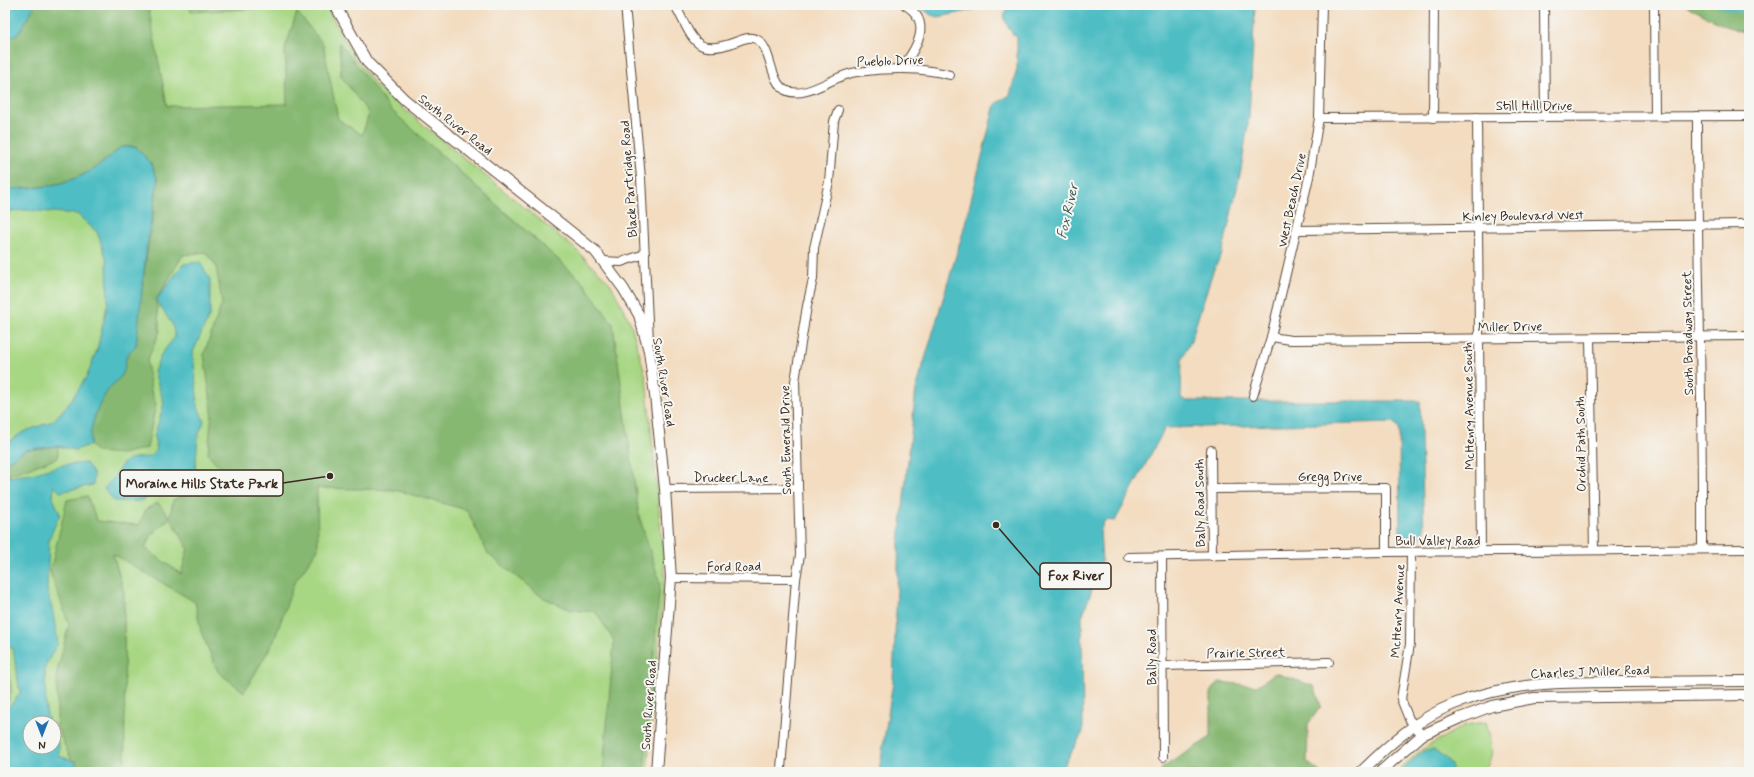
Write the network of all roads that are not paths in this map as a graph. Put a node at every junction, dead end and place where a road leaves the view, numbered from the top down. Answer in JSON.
{"nodes":[{"id":1,"x":334,"y":5,"type":"edge"},
{"id":2,"x":625,"y":5,"type":"edge"},
{"id":3,"x":675,"y":5,"type":"edge"},
{"id":4,"x":905,"y":5,"type":"edge"},
{"id":5,"x":1322,"y":5,"type":"edge"},
{"id":6,"x":1434,"y":5,"type":"edge"},
{"id":7,"x":1544,"y":5,"type":"edge"},
{"id":8,"x":1654,"y":5,"type":"edge"},
{"id":9,"x":901,"y":69,"type":"junction"},
{"id":10,"x":950,"y":75,"type":"dead end"},
{"id":11,"x":838,"y":110,"type":"dead end"},
{"id":12,"x":1655,"y":115,"type":"junction"},
{"id":13,"x":1477,"y":116,"type":"junction"},
{"id":14,"x":1697,"y":116,"type":"junction"},
{"id":15,"x":1749,"y":116,"type":"edge"},
{"id":16,"x":1545,"y":117,"type":"junction"},
{"id":17,"x":1318,"y":118,"type":"junction"},
{"id":18,"x":1433,"y":118,"type":"junction"},
{"id":19,"x":1697,"y":224,"type":"junction"},
{"id":20,"x":1749,"y":224,"type":"edge"},
{"id":21,"x":1479,"y":228,"type":"junction"},
{"id":22,"x":1298,"y":230,"type":"junction"},
{"id":23,"x":645,"y":254,"type":"junction"},
{"id":24,"x":603,"y":261,"type":"junction"},
{"id":25,"x":1749,"y":336,"type":"edge"},
{"id":26,"x":1271,"y":337,"type":"junction"},
{"id":27,"x":1700,"y":337,"type":"junction"},
{"id":28,"x":1590,"y":338,"type":"junction"},
{"id":29,"x":1479,"y":339,"type":"junction"},
{"id":30,"x":649,"y":351,"type":"junction"},
{"id":31,"x":1253,"y":396,"type":"dead end"},
{"id":32,"x":1211,"y":450,"type":"dead end"},
{"id":33,"x":797,"y":488,"type":"junction"},
{"id":34,"x":665,"y":489,"type":"junction"},
{"id":35,"x":1211,"y":489,"type":"junction"},
{"id":36,"x":1749,"y":549,"type":"edge"},
{"id":37,"x":1594,"y":550,"type":"junction"},
{"id":38,"x":1702,"y":550,"type":"junction"},
{"id":39,"x":1481,"y":551,"type":"junction"},
{"id":40,"x":1386,"y":552,"type":"junction"},
{"id":41,"x":1412,"y":552,"type":"junction"},
{"id":42,"x":1212,"y":556,"type":"junction"},
{"id":43,"x":1128,"y":557,"type":"dead end"},
{"id":44,"x":1162,"y":557,"type":"junction"},
{"id":45,"x":671,"y":578,"type":"junction"},
{"id":46,"x":796,"y":579,"type":"junction"},
{"id":47,"x":1329,"y":662,"type":"dead end"},
{"id":48,"x":1164,"y":666,"type":"junction"},
{"id":49,"x":1749,"y":681,"type":"edge"},
{"id":50,"x":1749,"y":695,"type":"edge"},
{"id":51,"x":1414,"y":726,"type":"junction"},
{"id":52,"x":1422,"y":735,"type":"junction"},
{"id":53,"x":1163,"y":757,"type":"dead end"},
{"id":54,"x":656,"y":772,"type":"edge"},
{"id":55,"x":779,"y":772,"type":"edge"},
{"id":56,"x":1361,"y":772,"type":"edge"},
{"id":57,"x":1380,"y":772,"type":"edge"}],
"edges":[{"from":1,"to":24,"type":"street","name":"South River Road"},
{"from":2,"to":23,"type":"street","name":"Black Partridge Road"},
{"from":3,"to":9,"type":"street","name":"Pueblo Drive"},
{"from":4,"to":9,"type":"street"},
{"from":5,"to":17,"type":"street","name":"West Beach Drive"},
{"from":6,"to":18,"type":"street"},
{"from":7,"to":16,"type":"street"},
{"from":8,"to":12,"type":"street"},
{"from":9,"to":10,"type":"street","name":"Pueblo Drive"},
{"from":11,"to":33,"type":"street","name":"South Emerald Drive"},
{"from":12,"to":14,"type":"street","name":"Still Hill Drive"},
{"from":12,"to":16,"type":"street","name":"Still Hill Drive"},
{"from":13,"to":16,"type":"street","name":"Still Hill Drive"},
{"from":13,"to":18,"type":"street","name":"Still Hill Drive"},
{"from":13,"to":21,"type":"street","name":"McHenry Avenue South"},
{"from":14,"to":15,"type":"street","name":"Still Hill Drive"},
{"from":14,"to":19,"type":"street","name":"South Broadway Street"},
{"from":17,"to":18,"type":"street","name":"Still Hill Drive"},
{"from":17,"to":22,"type":"street","name":"West Beach Drive"},
{"from":19,"to":20,"type":"street","name":"Kinley Boulevard West"},
{"from":19,"to":21,"type":"street","name":"Kinley Boulevard West"},
{"from":19,"to":27,"type":"street","name":"South Broadway Street"},
{"from":21,"to":22,"type":"street","name":"Kinley Boulevard West"},
{"from":21,"to":29,"type":"street","name":"McHenry Avenue South"},
{"from":22,"to":26,"type":"street","name":"West Beach Drive"},
{"from":23,"to":24,"type":"street"},
{"from":23,"to":30,"type":"street","name":"Black Partridge Road"},
{"from":24,"to":30,"type":"street","name":"South River Road"},
{"from":25,"to":27,"type":"street","name":"Miller Drive"},
{"from":26,"to":29,"type":"street","name":"Miller Drive"},
{"from":26,"to":31,"type":"street","name":"West Beach Drive"},
{"from":27,"to":28,"type":"street","name":"Miller Drive"},
{"from":27,"to":38,"type":"street","name":"South Broadway Street"},
{"from":28,"to":29,"type":"street","name":"Miller Drive"},
{"from":28,"to":37,"type":"street","name":"Orchid Path South"},
{"from":29,"to":39,"type":"street","name":"McHenry Avenue South"},
{"from":30,"to":34,"type":"street","name":"South River Road"},
{"from":32,"to":35,"type":"street","name":"Bally Road South"},
{"from":33,"to":34,"type":"street","name":"Drucker Lane"},
{"from":33,"to":46,"type":"street","name":"South Emerald Drive"},
{"from":34,"to":45,"type":"street","name":"South River Road"},
{"from":35,"to":40,"type":"street","name":"Gregg Drive"},
{"from":35,"to":42,"type":"street","name":"Bally Road South"},
{"from":36,"to":38,"type":"street","name":"Bull Valley Road"},
{"from":37,"to":38,"type":"street","name":"Bull Valley Road"},
{"from":37,"to":39,"type":"street","name":"Bull Valley Road"},
{"from":39,"to":41,"type":"street","name":"Bull Valley Road"},
{"from":40,"to":41,"type":"street","name":"Bull Valley Road"},
{"from":40,"to":42,"type":"street","name":"Bull Valley Road"},
{"from":41,"to":51,"type":"street","name":"McHenry Avenue"},
{"from":42,"to":44,"type":"street","name":"Bull Valley Road"},
{"from":43,"to":44,"type":"street","name":"Bull Valley Road"},
{"from":44,"to":48,"type":"street","name":"Bally Road"},
{"from":45,"to":46,"type":"street","name":"Ford Road"},
{"from":45,"to":54,"type":"street","name":"South River Road"},
{"from":46,"to":55,"type":"street","name":"South Emerald Drive"},
{"from":47,"to":48,"type":"street","name":"Prairie Street"},
{"from":48,"to":53,"type":"street","name":"Bally Road"},
{"from":49,"to":51,"type":"street","name":"Charles J Miller Road"},
{"from":50,"to":52,"type":"street","name":"Charles J Miller Road"},
{"from":51,"to":52,"type":"street","name":"McHenry Avenue"},
{"from":51,"to":56,"type":"street","name":"Charles J Miller Road"},
{"from":52,"to":57,"type":"street","name":"Charles J Miller Road"}]}
